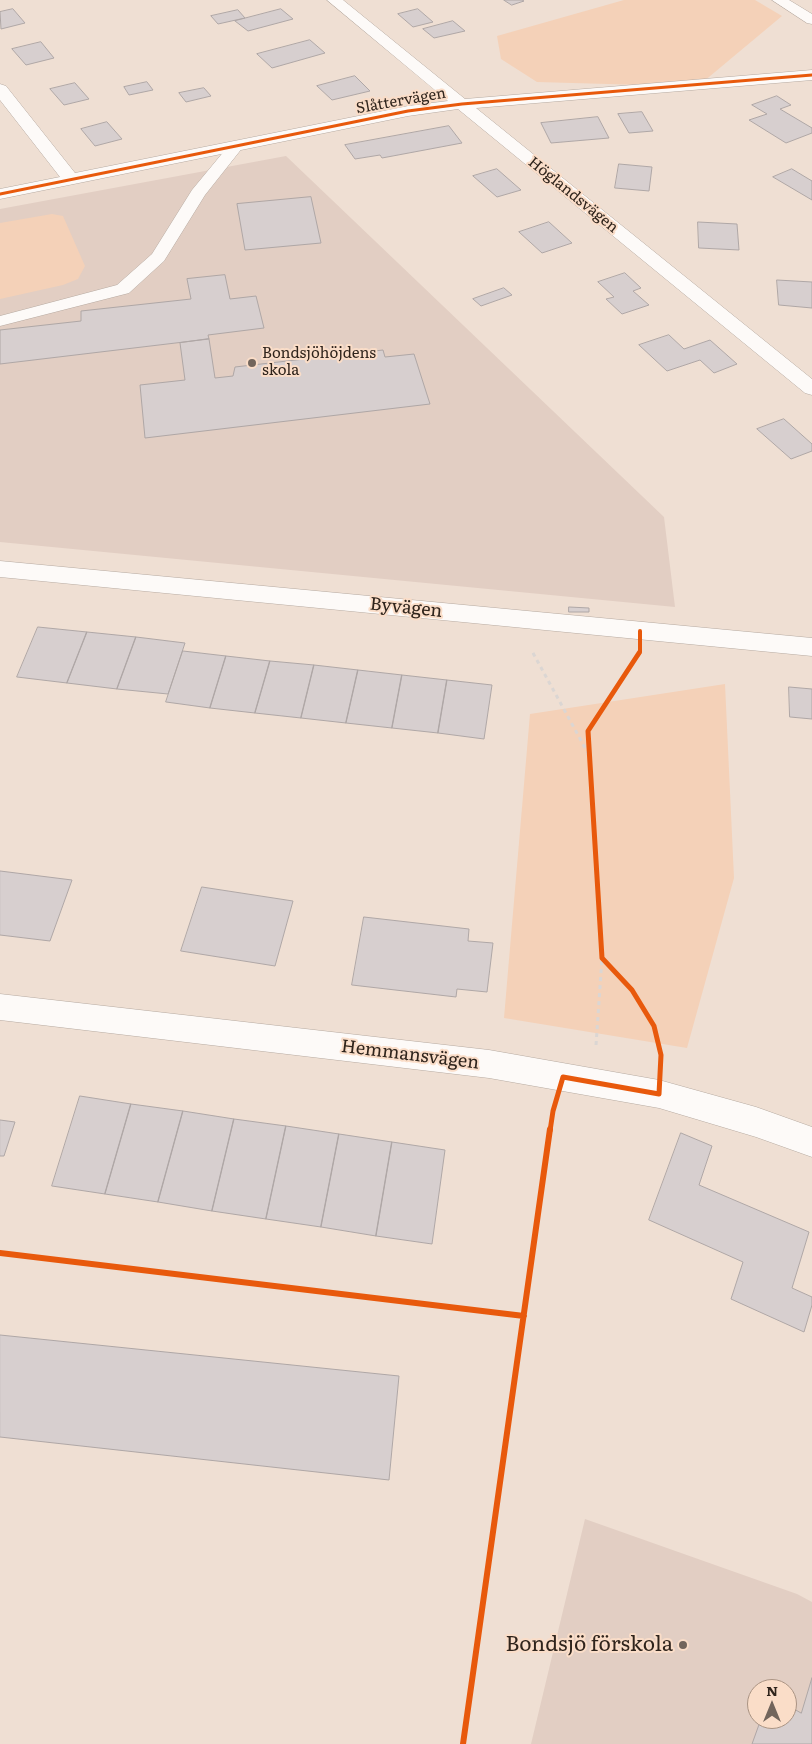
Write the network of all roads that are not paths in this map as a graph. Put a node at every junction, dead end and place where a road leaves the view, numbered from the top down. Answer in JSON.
{"nodes":[{"id":1,"x":334,"y":0,"type":"edge"},
{"id":2,"x":779,"y":0,"type":"edge"},
{"id":3,"x":812,"y":20,"type":"edge"},
{"id":4,"x":812,"y":75,"type":"edge"},
{"id":5,"x":0,"y":89,"type":"edge"},
{"id":6,"x":462,"y":104,"type":"junction"},
{"id":7,"x":235,"y":147,"type":"junction"},
{"id":8,"x":70,"y":178,"type":"junction"},
{"id":9,"x":0,"y":194,"type":"edge"},
{"id":10,"x":0,"y":321,"type":"edge"},
{"id":11,"x":812,"y":389,"type":"edge"},
{"id":12,"x":0,"y":569,"type":"edge"},
{"id":13,"x":812,"y":647,"type":"edge"},
{"id":14,"x":0,"y":1007,"type":"edge"},
{"id":15,"x":812,"y":1142,"type":"edge"}],
"edges":[{"from":1,"to":6,"type":"street","name":"Höglandsvägen"},
{"from":2,"to":3,"type":"street"},
{"from":4,"to":6,"type":"street","name":"Slåttervägen"},
{"from":5,"to":8,"type":"street"},
{"from":6,"to":7,"type":"street","name":"Slåttervägen"},
{"from":6,"to":11,"type":"street","name":"Höglandsvägen"},
{"from":7,"to":8,"type":"street","name":"Slåttervägen"},
{"from":7,"to":10,"type":"lane"},
{"from":8,"to":9,"type":"street","name":"Slåttervägen"},
{"from":12,"to":13,"type":"street","name":"Byvägen"},
{"from":14,"to":15,"type":"street","name":"Hemmansvägen"}]}
